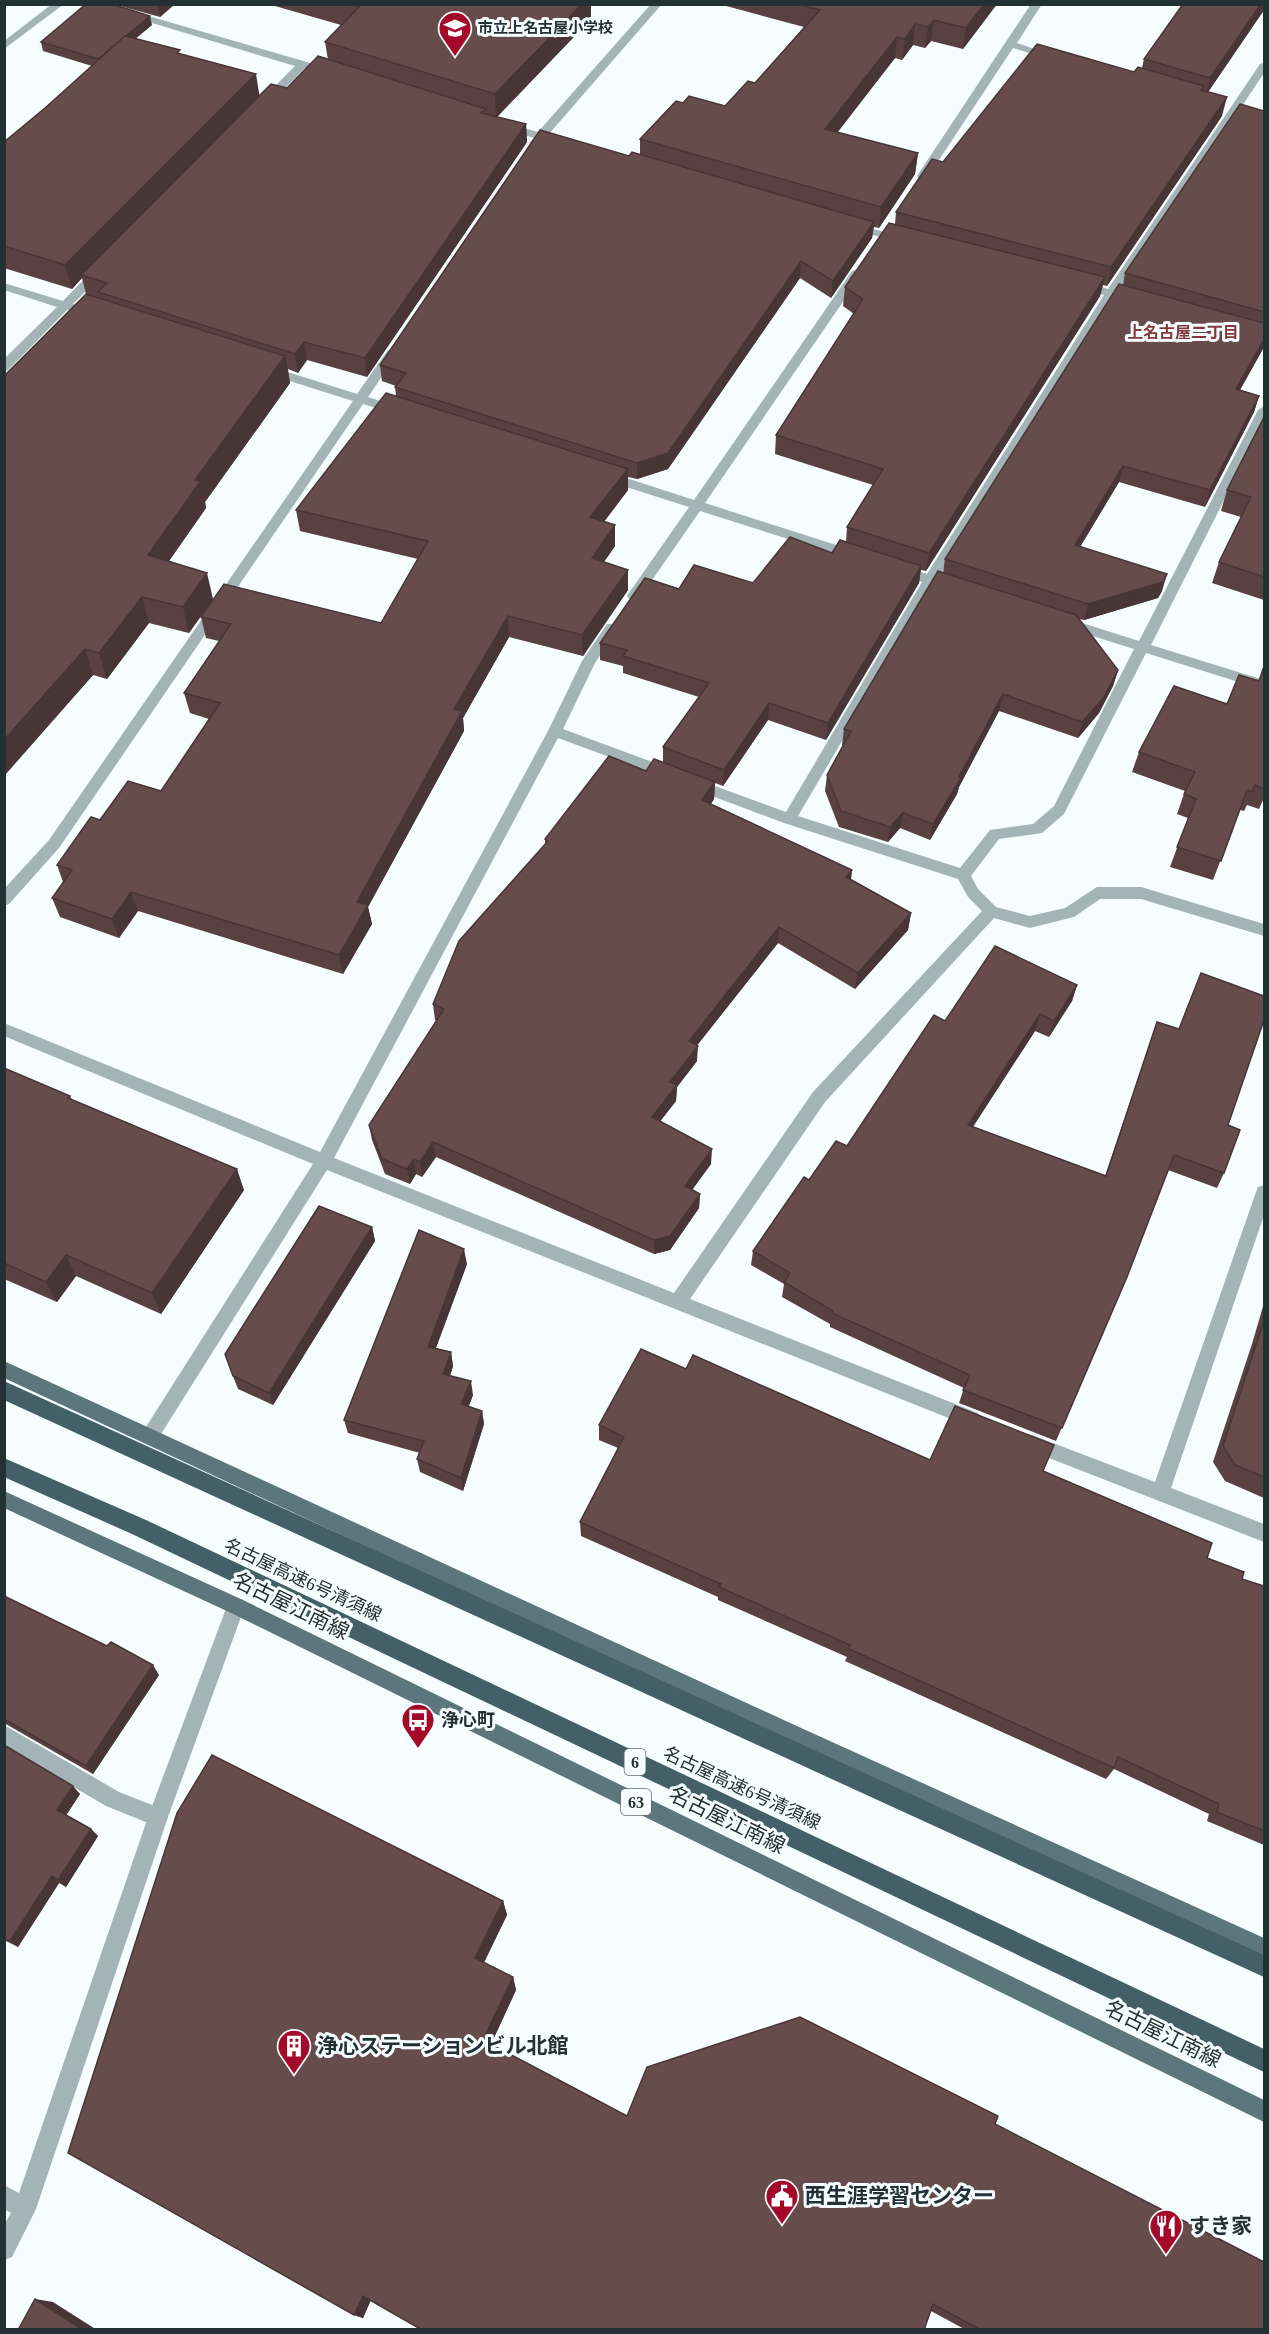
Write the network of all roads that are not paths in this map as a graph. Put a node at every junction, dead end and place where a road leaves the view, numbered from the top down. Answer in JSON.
{"nodes":[{"id":1,"x":59,"y":4,"type":"edge"},
{"id":2,"x":94,"y":4,"type":"edge"},
{"id":3,"x":657,"y":4,"type":"edge"},
{"id":4,"x":1037,"y":4,"type":"edge"},
{"id":5,"x":1010,"y":45,"type":"junction"},
{"id":6,"x":4,"y":46,"type":"edge"},
{"id":7,"x":1067,"y":61,"type":"edge"},
{"id":8,"x":303,"y":64,"type":"junction"},
{"id":9,"x":1264,"y":66,"type":"edge"},
{"id":10,"x":337,"y":74,"type":"edge"},
{"id":11,"x":254,"y":114,"type":"edge"},
{"id":12,"x":494,"y":123,"type":"edge"},
{"id":13,"x":539,"y":136,"type":"junction"},
{"id":14,"x":562,"y":143,"type":"edge"},
{"id":15,"x":526,"y":156,"type":"edge"},
{"id":16,"x":917,"y":184,"type":"edge"},
{"id":17,"x":836,"y":222,"type":"edge"},
{"id":18,"x":918,"y":243,"type":"edge"},
{"id":19,"x":864,"y":263,"type":"edge"},
{"id":20,"x":106,"y":264,"type":"edge"},
{"id":21,"x":1065,"y":281,"type":"edge"},
{"id":22,"x":4,"y":286,"type":"edge"},
{"id":23,"x":1111,"y":293,"type":"junction"},
{"id":24,"x":1144,"y":302,"type":"edge"},
{"id":25,"x":65,"y":306,"type":"junction"},
{"id":26,"x":110,"y":320,"type":"edge"},
{"id":27,"x":401,"y":341,"type":"edge"},
{"id":28,"x":4,"y":367,"type":"edge"},
{"id":29,"x":259,"y":367,"type":"edge"},
{"id":30,"x":361,"y":399,"type":"junction"},
{"id":31,"x":1264,"y":410,"type":"edge"},
{"id":32,"x":406,"y":413,"type":"edge"},
{"id":33,"x":596,"y":472,"type":"edge"},
{"id":34,"x":697,"y":504,"type":"junction"},
{"id":35,"x":864,"y":558,"type":"edge"},
{"id":36,"x":886,"y":565,"type":"edge"},
{"id":37,"x":930,"y":580,"type":"junction"},
{"id":38,"x":964,"y":590,"type":"edge"},
{"id":39,"x":1053,"y":619,"type":"edge"},
{"id":40,"x":1143,"y":647,"type":"junction"},
{"id":41,"x":1264,"y":685,"type":"edge"},
{"id":42,"x":555,"y":731,"type":"junction"},
{"id":43,"x":789,"y":819,"type":"junction"},
{"id":44,"x":963,"y":875,"type":"junction"},
{"id":45,"x":4,"y":900,"type":"edge"},
{"id":46,"x":991,"y":910,"type":"junction"},
{"id":47,"x":1264,"y":930,"type":"edge"},
{"id":48,"x":4,"y":1029,"type":"edge"},
{"id":49,"x":324,"y":1161,"type":"junction"},
{"id":50,"x":1264,"y":1192,"type":"edge"},
{"id":51,"x":676,"y":1303,"type":"junction"},
{"id":52,"x":4,"y":1369,"type":"edge"},
{"id":53,"x":4,"y":1390,"type":"edge"},
{"id":54,"x":984,"y":1424,"type":"edge"},
{"id":55,"x":150,"y":1436,"type":"junction"},
{"id":56,"x":1017,"y":1437,"type":"edge"},
{"id":57,"x":4,"y":1467,"type":"edge"},
{"id":58,"x":1161,"y":1493,"type":"junction"},
{"id":59,"x":4,"y":1499,"type":"edge"},
{"id":60,"x":1264,"y":1533,"type":"edge"},
{"id":61,"x":236,"y":1606,"type":"junction"},
{"id":62,"x":4,"y":1736,"type":"edge"},
{"id":63,"x":158,"y":1817,"type":"junction"},
{"id":64,"x":1264,"y":1948,"type":"edge"},
{"id":65,"x":1264,"y":1966,"type":"edge"},
{"id":66,"x":1264,"y":2061,"type":"edge"},
{"id":67,"x":1264,"y":2111,"type":"edge"},
{"id":68,"x":4,"y":2196,"type":"edge"},
{"id":69,"x":25,"y":2209,"type":"junction"},
{"id":70,"x":4,"y":2248,"type":"edge"}],
"edges":[{"from":1,"to":6,"type":"street"},
{"from":2,"to":8,"type":"street"},
{"from":3,"to":13,"type":"street"},
{"from":4,"to":5,"type":"street"},
{"from":5,"to":7,"type":"street"},
{"from":5,"to":16,"type":"street"},
{"from":8,"to":10,"type":"street"},
{"from":8,"to":11,"type":"street"},
{"from":9,"to":23,"type":"street"},
{"from":12,"to":13,"type":"street"},
{"from":13,"to":14,"type":"street"},
{"from":13,"to":15,"type":"street"},
{"from":17,"to":18,"type":"street"},
{"from":19,"to":34,"type":"street"},
{"from":20,"to":25,"type":"street"},
{"from":21,"to":23,"type":"street"},
{"from":22,"to":25,"type":"street"},
{"from":23,"to":24,"type":"street"},
{"from":23,"to":37,"type":"street"},
{"from":25,"to":26,"type":"street"},
{"from":25,"to":28,"type":"street"},
{"from":27,"to":30,"type":"street"},
{"from":29,"to":30,"type":"street"},
{"from":30,"to":32,"type":"street"},
{"from":30,"to":45,"type":"street"},
{"from":31,"to":40,"type":"street"},
{"from":33,"to":34,"type":"street"},
{"from":34,"to":35,"type":"street"},
{"from":34,"to":42,"type":"street"},
{"from":36,"to":37,"type":"street"},
{"from":37,"to":38,"type":"street"},
{"from":37,"to":43,"type":"street"},
{"from":39,"to":40,"type":"street"},
{"from":40,"to":41,"type":"street"},
{"from":40,"to":44,"type":"street"},
{"from":42,"to":43,"type":"street"},
{"from":42,"to":49,"type":"street"},
{"from":43,"to":44,"type":"street"},
{"from":44,"to":46,"type":"street"},
{"from":46,"to":47,"type":"street"},
{"from":46,"to":51,"type":"street"},
{"from":48,"to":49,"type":"street"},
{"from":49,"to":51,"type":"street"},
{"from":49,"to":55,"type":"street"},
{"from":50,"to":58,"type":"street"},
{"from":51,"to":54,"type":"street"},
{"from":52,"to":55,"type":"main road"},
{"from":53,"to":65,"type":"highway"},
{"from":55,"to":64,"type":"main road"},
{"from":56,"to":58,"type":"street"},
{"from":57,"to":66,"type":"highway","name":"名古屋高速6号清須線","number":"6"},
{"from":58,"to":60,"type":"street"},
{"from":59,"to":61,"type":"main road","name":"名古屋江南線","number":"63"},
{"from":61,"to":63,"type":"street"},
{"from":61,"to":67,"type":"main road","name":"名古屋江南線","number":"63"},
{"from":62,"to":63,"type":"street"},
{"from":63,"to":69,"type":"street"},
{"from":68,"to":69,"type":"street"},
{"from":69,"to":70,"type":"street"}]}
